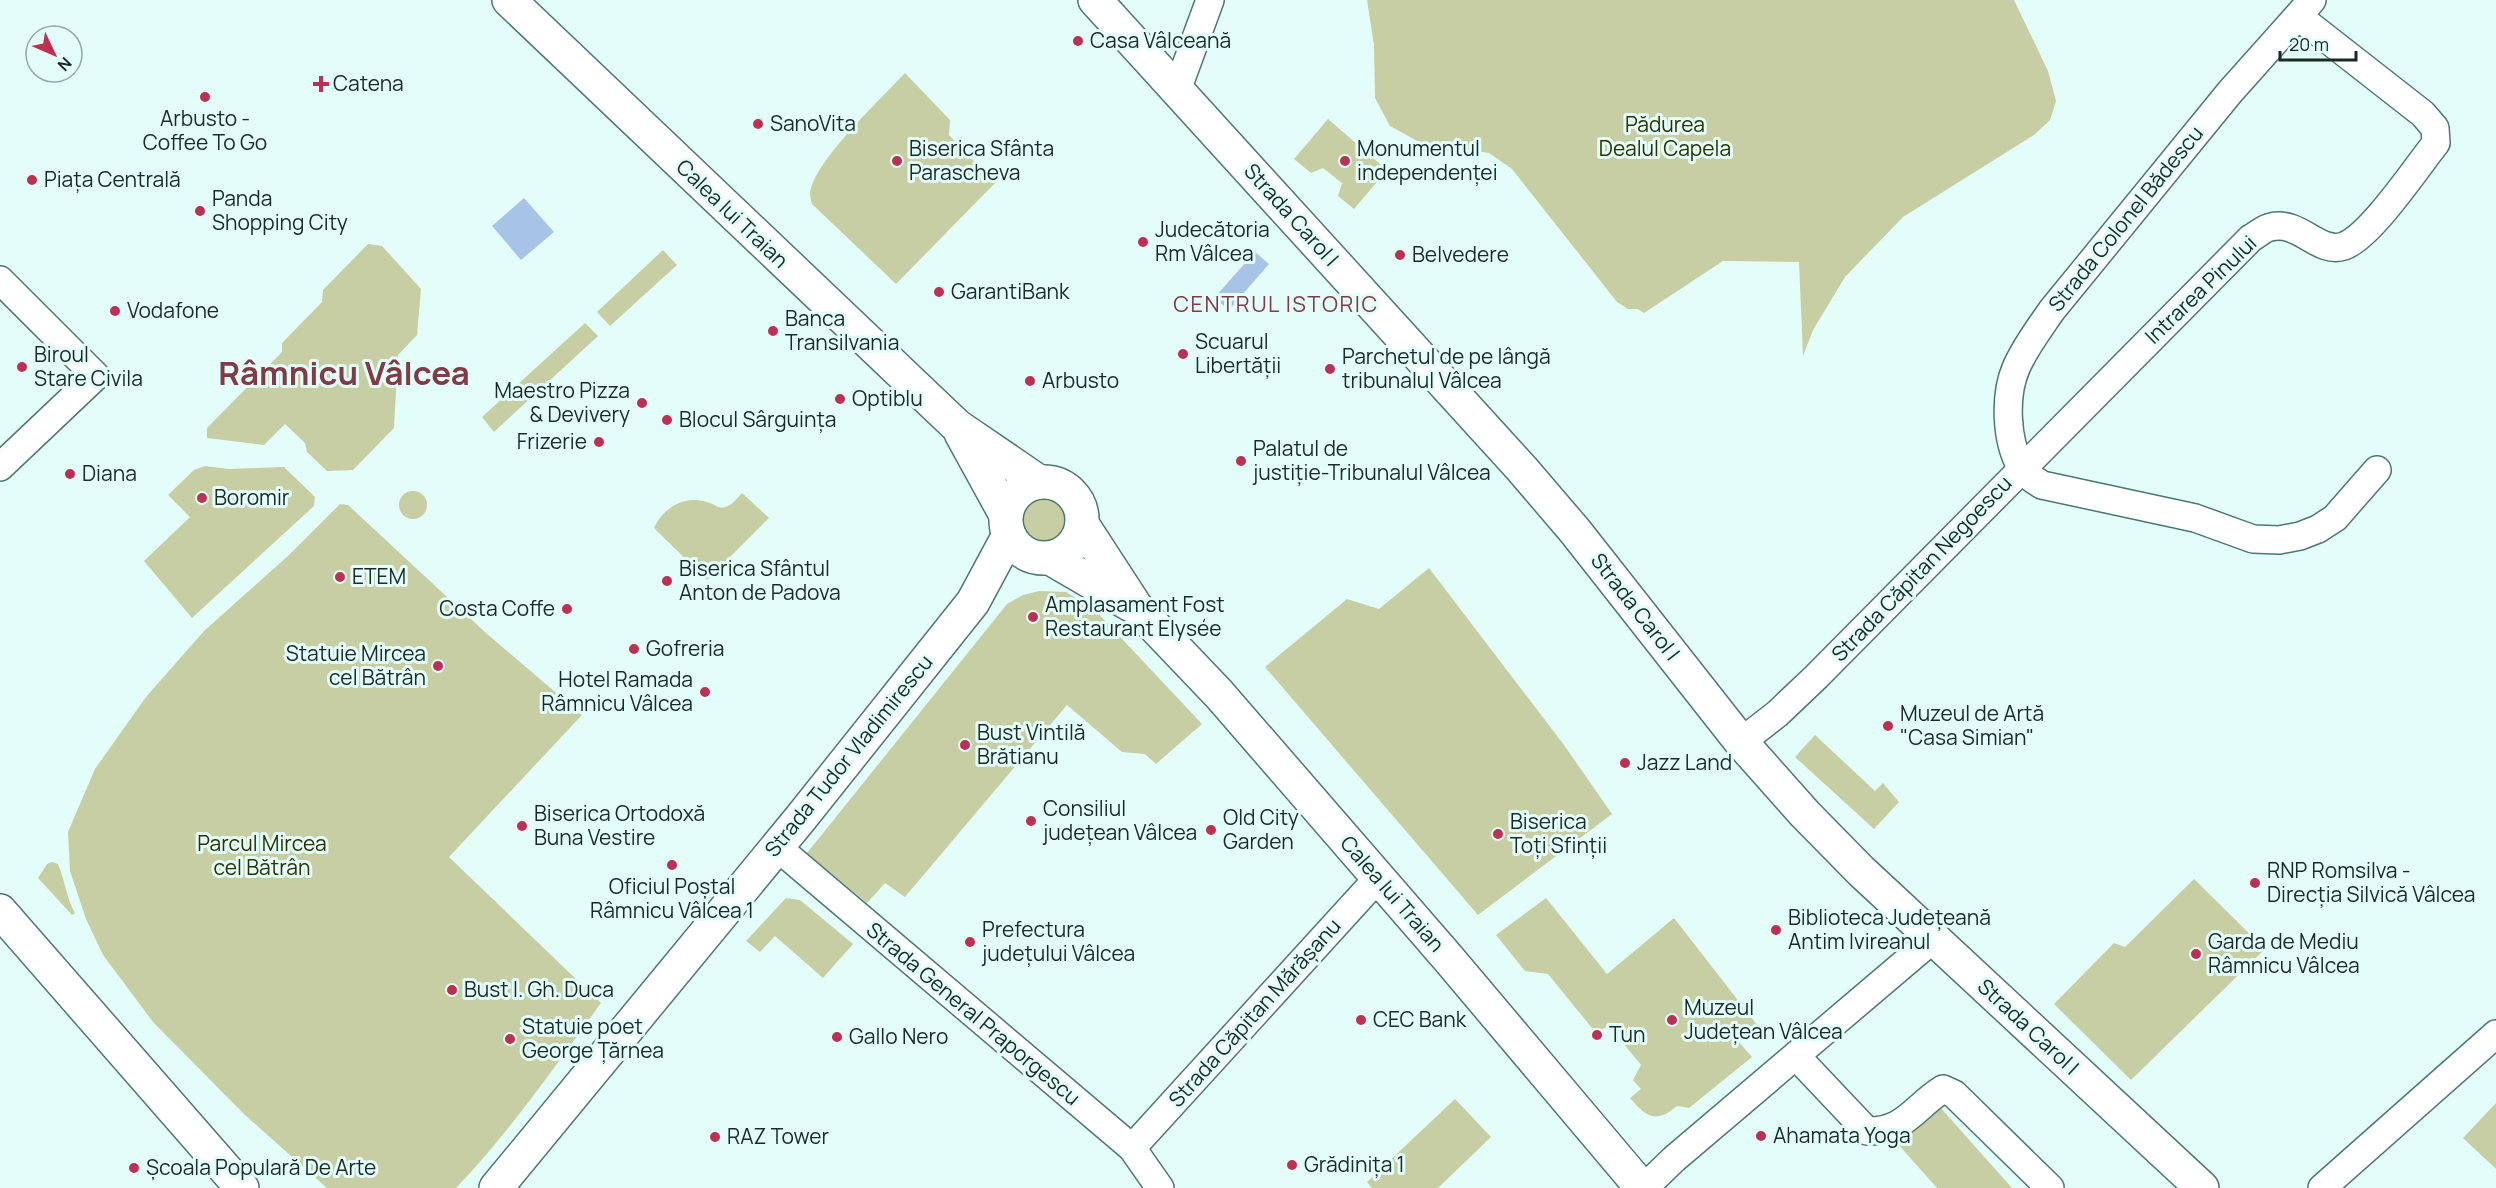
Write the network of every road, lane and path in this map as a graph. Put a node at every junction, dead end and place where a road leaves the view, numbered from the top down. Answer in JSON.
{"nodes":[{"id":1,"x":1095,"y":0,"type":"edge"},
{"id":2,"x":1210,"y":0,"type":"edge"},
{"id":3,"x":518,"y":5,"type":"edge"},
{"id":4,"x":2306,"y":8,"type":"edge"},
{"id":5,"x":1177,"y":90,"type":"junction"},
{"id":6,"x":0,"y":280,"type":"edge"},
{"id":7,"x":957,"y":426,"type":"junction"},
{"id":8,"x":0,"y":468,"type":"edge"},
{"id":9,"x":2021,"y":468,"type":"junction"},
{"id":10,"x":2377,"y":470,"type":"dead end"},
{"id":11,"x":1039,"y":482,"type":"junction"},
{"id":12,"x":1082,"y":524,"type":"junction"},
{"id":13,"x":1008,"y":525,"type":"junction"},
{"id":14,"x":1045,"y":558,"type":"junction"},
{"id":15,"x":973,"y":602,"type":"junction"},
{"id":16,"x":1136,"y":607,"type":"junction"},
{"id":17,"x":1741,"y":742,"type":"junction"},
{"id":18,"x":777,"y":847,"type":"junction"},
{"id":19,"x":1378,"y":878,"type":"junction"},
{"id":20,"x":0,"y":911,"type":"edge"},
{"id":21,"x":1933,"y":939,"type":"junction"},
{"id":22,"x":2496,"y":1034,"type":"edge"},
{"id":23,"x":1796,"y":1056,"type":"junction"},
{"id":24,"x":1132,"y":1148,"type":"junction"},
{"id":25,"x":242,"y":1186,"type":"edge"},
{"id":26,"x":496,"y":1188,"type":"edge"},
{"id":27,"x":1160,"y":1188,"type":"edge"},
{"id":28,"x":1643,"y":1188,"type":"edge"},
{"id":29,"x":2050,"y":1188,"type":"edge"},
{"id":30,"x":2202,"y":1188,"type":"edge"},
{"id":31,"x":2322,"y":1188,"type":"edge"}],
"edges":[{"from":1,"to":5,"type":"main road","name":"Strada Carol I"},
{"from":2,"to":5,"type":"street"},
{"from":3,"to":7,"type":"main road","name":"Calea lui Traian"},
{"from":4,"to":9,"type":"street","name":"Strada Colonel Bădescu"},
{"from":4,"to":9,"type":"street","name":"Intrarea Pinului"},
{"from":5,"to":17,"type":"main road","name":"Strada Carol I"},
{"from":6,"to":8,"type":"street"},
{"from":7,"to":11,"type":"main road","name":"Calea lui Traian"},
{"from":7,"to":13,"type":"main road","name":"Calea lui Traian"},
{"from":9,"to":10,"type":"street","name":"Strada Căpitan Negoescu"},
{"from":9,"to":17,"type":"street","name":"Strada Căpitan Negoescu"},
{"from":11,"to":12,"type":"main road"},
{"from":11,"to":13,"type":"main road"},
{"from":12,"to":14,"type":"main road"},
{"from":12,"to":16,"type":"main road","name":"Calea lui Traian"},
{"from":13,"to":14,"type":"main road"},
{"from":13,"to":15,"type":"main road","name":"Strada Tudor Vladimirescu"},
{"from":14,"to":15,"type":"main road","name":"Strada Tudor Vladimirescu"},
{"from":14,"to":16,"type":"main road","name":"Calea lui Traian"},
{"from":15,"to":18,"type":"main road","name":"Strada Tudor Vladimirescu"},
{"from":16,"to":19,"type":"main road","name":"Calea lui Traian"},
{"from":17,"to":21,"type":"main road","name":"Strada Carol I"},
{"from":18,"to":24,"type":"street","name":"Strada General Praporgescu"},
{"from":18,"to":26,"type":"main road","name":"Strada Tudor Vladimirescu"},
{"from":19,"to":24,"type":"street","name":"Strada Căpitan Mărășanu"},
{"from":19,"to":28,"type":"main road","name":"Calea lui Traian"},
{"from":20,"to":25,"type":"main road"},
{"from":21,"to":23,"type":"street"},
{"from":21,"to":30,"type":"main road","name":"Strada Carol I"},
{"from":22,"to":31,"type":"street"},
{"from":23,"to":28,"type":"street"},
{"from":23,"to":29,"type":"street"},
{"from":24,"to":27,"type":"street","name":"Strada General Praporgescu"}]}
